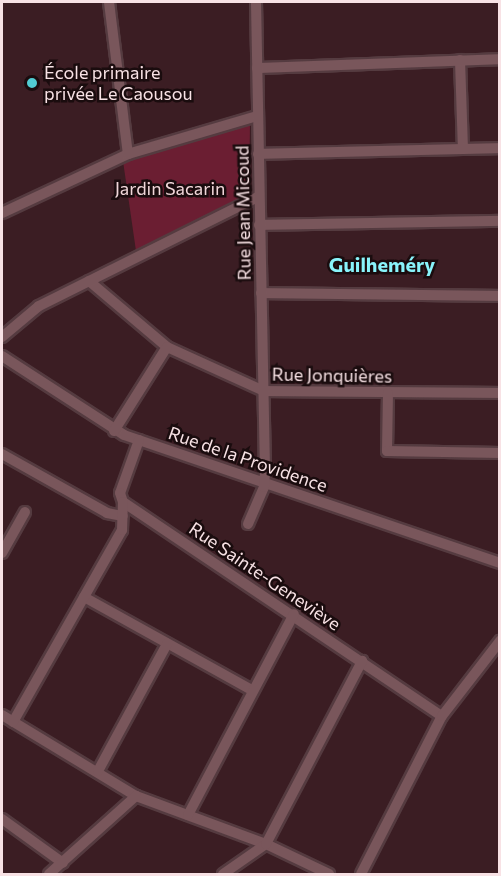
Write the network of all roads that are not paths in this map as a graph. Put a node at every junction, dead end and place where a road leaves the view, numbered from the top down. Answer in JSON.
{"nodes":[{"id":1,"x":109,"y":2,"type":"edge"},
{"id":2,"x":256,"y":2,"type":"edge"},
{"id":3,"x":500,"y":59,"type":"edge"},
{"id":4,"x":460,"y":60,"type":"junction"},
{"id":5,"x":257,"y":68,"type":"junction"},
{"id":6,"x":257,"y":116,"type":"junction"},
{"id":7,"x":500,"y":148,"type":"edge"},
{"id":8,"x":463,"y":149,"type":"junction"},
{"id":9,"x":128,"y":154,"type":"junction"},
{"id":10,"x":258,"y":154,"type":"junction"},
{"id":11,"x":258,"y":197,"type":"junction"},
{"id":12,"x":2,"y":213,"type":"edge"},
{"id":13,"x":500,"y":221,"type":"edge"},
{"id":14,"x":259,"y":225,"type":"junction"},
{"id":15,"x":89,"y":281,"type":"junction"},
{"id":16,"x":261,"y":293,"type":"junction"},
{"id":17,"x":500,"y":296,"type":"edge"},
{"id":18,"x":2,"y":337,"type":"edge"},
{"id":19,"x":167,"y":347,"type":"junction"},
{"id":20,"x":2,"y":356,"type":"edge"},
{"id":21,"x":264,"y":391,"type":"junction"},
{"id":22,"x":388,"y":393,"type":"junction"},
{"id":23,"x":500,"y":393,"type":"edge"},
{"id":24,"x":114,"y":431,"type":"junction"},
{"id":25,"x":139,"y":440,"type":"junction"},
{"id":26,"x":500,"y":453,"type":"edge"},
{"id":27,"x":2,"y":454,"type":"edge"},
{"id":28,"x":264,"y":482,"type":"junction"},
{"id":29,"x":123,"y":502,"type":"junction"},
{"id":30,"x":25,"y":512,"type":"dead end"},
{"id":31,"x":123,"y":516,"type":"junction"},
{"id":32,"x":248,"y":524,"type":"dead end"},
{"id":33,"x":2,"y":553,"type":"edge"},
{"id":34,"x":500,"y":563,"type":"edge"},
{"id":35,"x":84,"y":597,"type":"junction"},
{"id":36,"x":294,"y":614,"type":"junction"},
{"id":37,"x":500,"y":641,"type":"edge"},
{"id":38,"x":167,"y":644,"type":"junction"},
{"id":39,"x":362,"y":661,"type":"junction"},
{"id":40,"x":252,"y":690,"type":"junction"},
{"id":41,"x":2,"y":715,"type":"edge"},
{"id":42,"x":442,"y":716,"type":"junction"},
{"id":43,"x":13,"y":722,"type":"junction"},
{"id":44,"x":98,"y":771,"type":"junction"},
{"id":45,"x":136,"y":796,"type":"junction"},
{"id":46,"x":188,"y":815,"type":"junction"},
{"id":47,"x":2,"y":819,"type":"edge"},
{"id":48,"x":266,"y":844,"type":"junction"},
{"id":49,"x":63,"y":863,"type":"junction"},
{"id":50,"x":49,"y":874,"type":"edge"},
{"id":51,"x":223,"y":874,"type":"edge"},
{"id":52,"x":329,"y":874,"type":"edge"},
{"id":53,"x":361,"y":874,"type":"edge"}],
"edges":[{"from":1,"to":9,"type":"street"},
{"from":2,"to":5,"type":"street","name":"Rue Jean Micoud"},
{"from":3,"to":4,"type":"street"},
{"from":4,"to":5,"type":"street"},
{"from":4,"to":8,"type":"street"},
{"from":5,"to":6,"type":"street","name":"Rue Jean Micoud"},
{"from":6,"to":9,"type":"street"},
{"from":6,"to":10,"type":"street","name":"Rue Jean Micoud"},
{"from":7,"to":8,"type":"street"},
{"from":8,"to":10,"type":"street"},
{"from":9,"to":12,"type":"street"},
{"from":10,"to":11,"type":"street","name":"Rue Jean Micoud"},
{"from":11,"to":14,"type":"street","name":"Rue Jean Micoud"},
{"from":11,"to":15,"type":"street"},
{"from":13,"to":14,"type":"street"},
{"from":14,"to":16,"type":"street","name":"Rue Jean Micoud"},
{"from":15,"to":18,"type":"street"},
{"from":15,"to":19,"type":"street","name":"Rue Jonquières"},
{"from":16,"to":17,"type":"street","name":"Rue Jean Micoud"},
{"from":16,"to":21,"type":"street"},
{"from":19,"to":21,"type":"street","name":"Rue Jonquières"},
{"from":19,"to":24,"type":"street"},
{"from":20,"to":24,"type":"street","name":"Rue de la Providence"},
{"from":21,"to":22,"type":"street","name":"Rue Jonquières"},
{"from":21,"to":28,"type":"street"},
{"from":22,"to":23,"type":"street","name":"Rue Jonquières"},
{"from":22,"to":26,"type":"street"},
{"from":24,"to":25,"type":"street","name":"Rue de la Providence"},
{"from":25,"to":28,"type":"street","name":"Rue de la Providence"},
{"from":25,"to":29,"type":"street"},
{"from":27,"to":31,"type":"street"},
{"from":28,"to":32,"type":"street"},
{"from":28,"to":34,"type":"street","name":"Rue de la Providence"},
{"from":29,"to":31,"type":"street"},
{"from":29,"to":36,"type":"street","name":"Rue Sainte-Geneviève"},
{"from":30,"to":33,"type":"street"},
{"from":31,"to":35,"type":"street"},
{"from":35,"to":38,"type":"street"},
{"from":35,"to":43,"type":"street"},
{"from":36,"to":39,"type":"street","name":"Rue Sainte-Geneviève"},
{"from":36,"to":40,"type":"street"},
{"from":37,"to":42,"type":"street"},
{"from":38,"to":40,"type":"street"},
{"from":38,"to":44,"type":"street"},
{"from":39,"to":42,"type":"street","name":"Rue Sainte-Geneviève"},
{"from":39,"to":48,"type":"street"},
{"from":40,"to":46,"type":"street"},
{"from":41,"to":43,"type":"street"},
{"from":42,"to":53,"type":"street"},
{"from":43,"to":44,"type":"street"},
{"from":44,"to":45,"type":"street"},
{"from":45,"to":46,"type":"street"},
{"from":45,"to":49,"type":"street"},
{"from":46,"to":48,"type":"street"},
{"from":47,"to":49,"type":"street"},
{"from":48,"to":51,"type":"street"},
{"from":48,"to":52,"type":"street"},
{"from":49,"to":50,"type":"street"}]}
